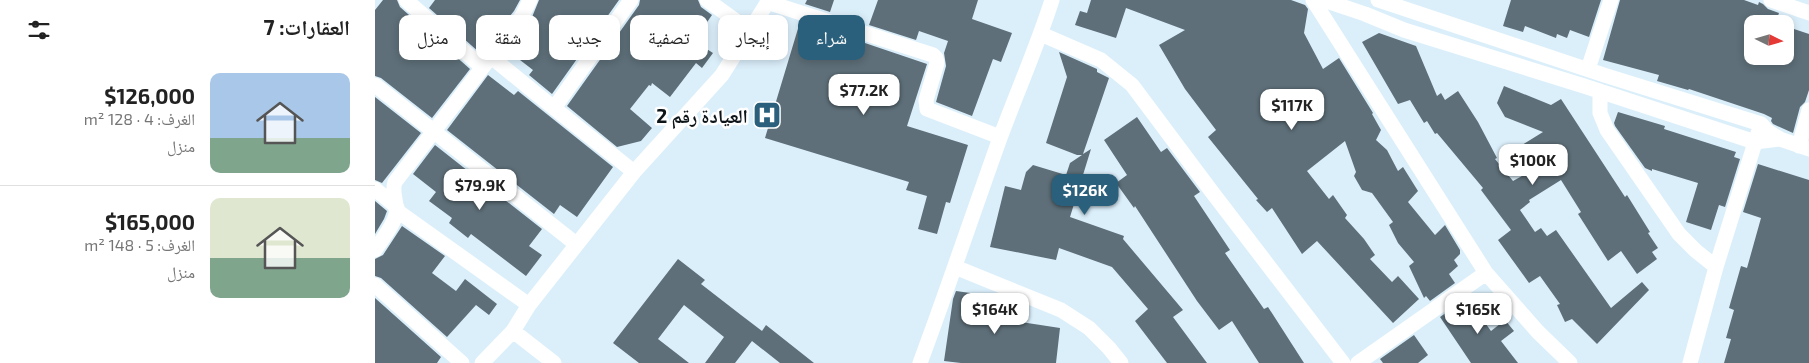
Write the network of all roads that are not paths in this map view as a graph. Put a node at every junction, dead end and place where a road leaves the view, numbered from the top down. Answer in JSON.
{"nodes":[{"id":1,"x":406,"y":0,"type":"edge"},
{"id":2,"x":530,"y":0,"type":"edge"},
{"id":3,"x":631,"y":0,"type":"edge"},
{"id":4,"x":707,"y":0,"type":"edge"},
{"id":5,"x":1052,"y":0,"type":"edge"},
{"id":6,"x":1313,"y":0,"type":"edge"},
{"id":7,"x":1323,"y":0,"type":"edge"},
{"id":8,"x":1378,"y":0,"type":"edge"},
{"id":9,"x":1611,"y":0,"type":"edge"},
{"id":10,"x":1771,"y":0,"type":"edge"},
{"id":11,"x":768,"y":1,"type":"edge"},
{"id":12,"x":1809,"y":13,"type":"edge"},
{"id":13,"x":728,"y":15,"type":"edge"},
{"id":14,"x":760,"y":15,"type":"edge"},
{"id":15,"x":1041,"y":34,"type":"junction"},
{"id":16,"x":731,"y":60,"type":"edge"},
{"id":17,"x":486,"y":61,"type":"junction"},
{"id":18,"x":1588,"y":69,"type":"junction"},
{"id":19,"x":375,"y":85,"type":"edge"},
{"id":20,"x":1600,"y":91,"type":"junction"},
{"id":21,"x":553,"y":108,"type":"junction"},
{"id":22,"x":1809,"y":110,"type":"edge"},
{"id":23,"x":1761,"y":124,"type":"junction"},
{"id":24,"x":433,"y":130,"type":"junction"},
{"id":25,"x":1000,"y":137,"type":"junction"},
{"id":26,"x":1780,"y":139,"type":"junction"},
{"id":27,"x":1755,"y":142,"type":"junction"},
{"id":28,"x":1804,"y":147,"type":"edge"},
{"id":29,"x":634,"y":172,"type":"junction"},
{"id":30,"x":375,"y":189,"type":"edge"},
{"id":31,"x":397,"y":209,"type":"junction"},
{"id":32,"x":576,"y":244,"type":"junction"},
{"id":33,"x":375,"y":250,"type":"edge"},
{"id":34,"x":1716,"y":266,"type":"junction"},
{"id":35,"x":955,"y":267,"type":"junction"},
{"id":36,"x":1486,"y":273,"type":"junction"},
{"id":37,"x":375,"y":286,"type":"edge"},
{"id":38,"x":529,"y":305,"type":"junction"},
{"id":39,"x":513,"y":331,"type":"junction"},
{"id":40,"x":463,"y":363,"type":"edge"},
{"id":41,"x":482,"y":363,"type":"edge"},
{"id":42,"x":554,"y":363,"type":"edge"},
{"id":43,"x":920,"y":363,"type":"edge"},
{"id":44,"x":1121,"y":363,"type":"edge"},
{"id":45,"x":1343,"y":363,"type":"edge"},
{"id":46,"x":1359,"y":363,"type":"edge"},
{"id":47,"x":1570,"y":363,"type":"edge"},
{"id":48,"x":1690,"y":363,"type":"edge"}],
"edges":[{"from":1,"to":17,"type":"street"},
{"from":2,"to":17,"type":"street"},
{"from":3,"to":21,"type":"street"},
{"from":4,"to":13,"type":"street"},
{"from":5,"to":15,"type":"street"},
{"from":6,"to":36,"type":"street"},
{"from":7,"to":20,"type":"street"},
{"from":8,"to":18,"type":"street"},
{"from":9,"to":18,"type":"street"},
{"from":10,"to":12,"type":"street"},
{"from":11,"to":14,"type":"street"},
{"from":11,"to":25,"type":"street"},
{"from":15,"to":25,"type":"street"},
{"from":15,"to":45,"type":"street"},
{"from":16,"to":29,"type":"street"},
{"from":17,"to":21,"type":"street"},
{"from":17,"to":24,"type":"street"},
{"from":18,"to":23,"type":"street"},
{"from":19,"to":24,"type":"street"},
{"from":20,"to":27,"type":"street"},
{"from":20,"to":34,"type":"street"},
{"from":21,"to":29,"type":"street"},
{"from":22,"to":28,"type":"street"},
{"from":23,"to":26,"type":"street"},
{"from":23,"to":27,"type":"street"},
{"from":24,"to":31,"type":"street"},
{"from":24,"to":32,"type":"street"},
{"from":25,"to":35,"type":"street"},
{"from":26,"to":27,"type":"street"},
{"from":26,"to":28,"type":"street"},
{"from":27,"to":34,"type":"street"},
{"from":29,"to":32,"type":"street"},
{"from":30,"to":31,"type":"street"},
{"from":31,"to":33,"type":"street"},
{"from":31,"to":38,"type":"street"},
{"from":32,"to":38,"type":"street"},
{"from":34,"to":48,"type":"street"},
{"from":35,"to":43,"type":"street"},
{"from":35,"to":44,"type":"street"},
{"from":36,"to":46,"type":"street"},
{"from":36,"to":47,"type":"street"},
{"from":37,"to":40,"type":"street"},
{"from":38,"to":39,"type":"street"},
{"from":39,"to":41,"type":"street"},
{"from":39,"to":42,"type":"street"}]}
